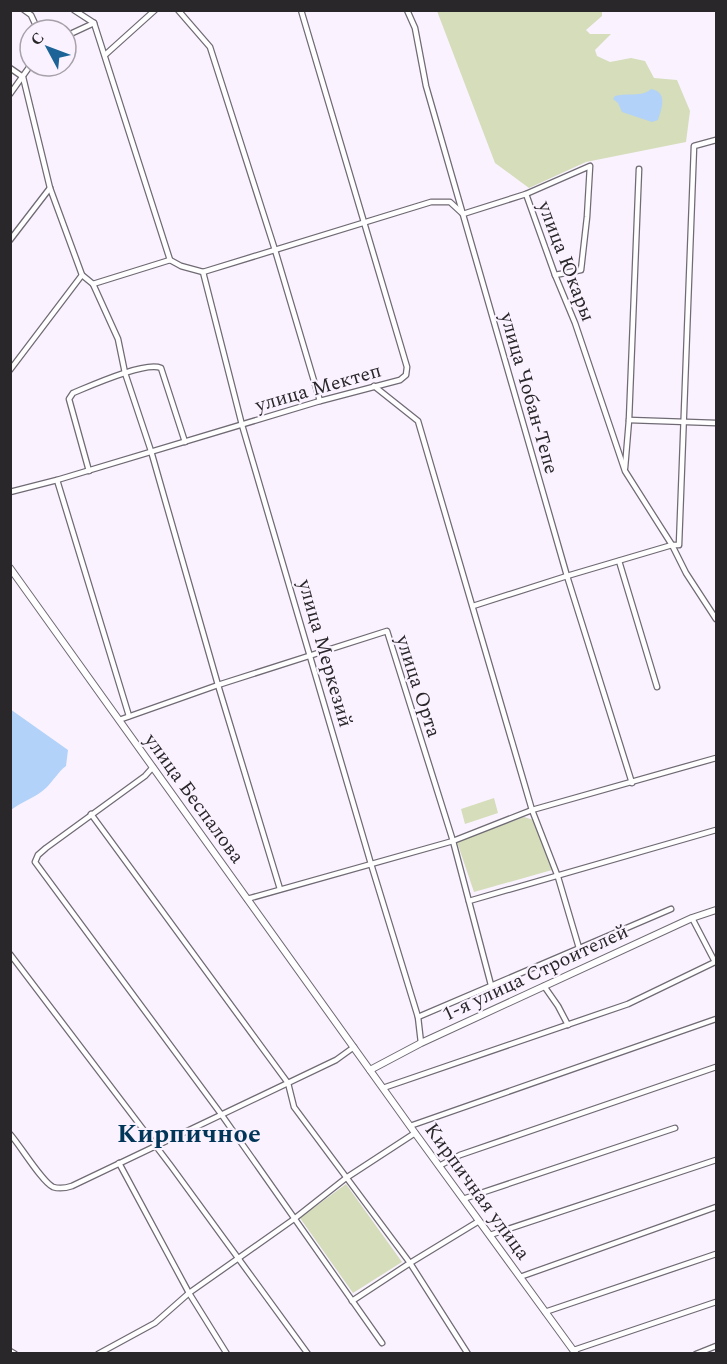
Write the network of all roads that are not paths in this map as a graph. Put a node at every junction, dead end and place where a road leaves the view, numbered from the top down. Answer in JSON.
{"nodes":[{"id":1,"x":74,"y":10,"type":"edge"},
{"id":2,"x":155,"y":10,"type":"edge"},
{"id":3,"x":178,"y":10,"type":"edge"},
{"id":4,"x":301,"y":10,"type":"edge"},
{"id":5,"x":407,"y":10,"type":"edge"},
{"id":6,"x":94,"y":23,"type":"junction"},
{"id":7,"x":78,"y":30,"type":"edge"},
{"id":8,"x":105,"y":55,"type":"junction"},
{"id":9,"x":22,"y":78,"type":"edge"},
{"id":10,"x":23,"y":78,"type":"edge"},
{"id":11,"x":10,"y":94,"type":"edge"},
{"id":12,"x":717,"y":140,"type":"edge"},
{"id":13,"x":639,"y":169,"type":"dead end"},
{"id":14,"x":50,"y":188,"type":"junction"},
{"id":15,"x":526,"y":194,"type":"junction"},
{"id":16,"x":463,"y":214,"type":"junction"},
{"id":17,"x":365,"y":224,"type":"junction"},
{"id":18,"x":10,"y":240,"type":"edge"},
{"id":19,"x":275,"y":250,"type":"junction"},
{"id":20,"x":170,"y":260,"type":"junction"},
{"id":21,"x":203,"y":272,"type":"junction"},
{"id":22,"x":82,"y":275,"type":"junction"},
{"id":23,"x":555,"y":275,"type":"junction"},
{"id":24,"x":93,"y":284,"type":"junction"},
{"id":25,"x":10,"y":370,"type":"edge"},
{"id":26,"x":125,"y":373,"type":"junction"},
{"id":27,"x":374,"y":386,"type":"junction"},
{"id":28,"x":320,"y":401,"type":"junction"},
{"id":29,"x":629,"y":420,"type":"junction"},
{"id":30,"x":684,"y":421,"type":"junction"},
{"id":31,"x":717,"y":423,"type":"edge"},
{"id":32,"x":242,"y":425,"type":"junction"},
{"id":33,"x":185,"y":442,"type":"junction"},
{"id":34,"x":151,"y":451,"type":"junction"},
{"id":35,"x":89,"y":471,"type":"junction"},
{"id":36,"x":625,"y":471,"type":"junction"},
{"id":37,"x":57,"y":480,"type":"junction"},
{"id":38,"x":10,"y":492,"type":"edge"},
{"id":39,"x":672,"y":545,"type":"junction"},
{"id":40,"x":619,"y":561,"type":"junction"},
{"id":41,"x":10,"y":568,"type":"edge"},
{"id":42,"x":567,"y":576,"type":"junction"},
{"id":43,"x":473,"y":606,"type":"junction"},
{"id":44,"x":717,"y":619,"type":"edge"},
{"id":45,"x":311,"y":656,"type":"junction"},
{"id":46,"x":218,"y":685,"type":"junction"},
{"id":47,"x":657,"y":687,"type":"dead end"},
{"id":48,"x":129,"y":716,"type":"junction"},
{"id":49,"x":119,"y":720,"type":"junction"},
{"id":50,"x":717,"y":758,"type":"edge"},
{"id":51,"x":153,"y":767,"type":"junction"},
{"id":52,"x":632,"y":783,"type":"junction"},
{"id":53,"x":532,"y":810,"type":"junction"},
{"id":54,"x":91,"y":814,"type":"junction"},
{"id":55,"x":717,"y":830,"type":"edge"},
{"id":56,"x":453,"y":840,"type":"junction"},
{"id":57,"x":371,"y":864,"type":"junction"},
{"id":58,"x":558,"y":877,"type":"junction"},
{"id":59,"x":280,"y":889,"type":"junction"},
{"id":60,"x":248,"y":899,"type":"junction"},
{"id":61,"x":469,"y":901,"type":"junction"},
{"id":62,"x":671,"y":909,"type":"dead end"},
{"id":63,"x":717,"y":910,"type":"edge"},
{"id":64,"x":692,"y":918,"type":"junction"},
{"id":65,"x":579,"y":948,"type":"junction"},
{"id":66,"x":10,"y":954,"type":"edge"},
{"id":67,"x":491,"y":985,"type":"junction"},
{"id":68,"x":544,"y":986,"type":"junction"},
{"id":69,"x":418,"y":1017,"type":"junction"},
{"id":70,"x":717,"y":1019,"type":"edge"},
{"id":71,"x":568,"y":1025,"type":"junction"},
{"id":72,"x":421,"y":1043,"type":"junction"},
{"id":73,"x":354,"y":1047,"type":"junction"},
{"id":74,"x":717,"y":1067,"type":"edge"},
{"id":75,"x":370,"y":1070,"type":"junction"},
{"id":76,"x":288,"y":1083,"type":"junction"},
{"id":77,"x":383,"y":1088,"type":"junction"},
{"id":78,"x":221,"y":1114,"type":"junction"},
{"id":79,"x":410,"y":1126,"type":"junction"},
{"id":80,"x":675,"y":1128,"type":"dead end"},
{"id":81,"x":415,"y":1133,"type":"junction"},
{"id":82,"x":10,"y":1134,"type":"edge"},
{"id":83,"x":155,"y":1146,"type":"junction"},
{"id":84,"x":717,"y":1160,"type":"edge"},
{"id":85,"x":119,"y":1164,"type":"junction"},
{"id":86,"x":439,"y":1166,"type":"junction"},
{"id":87,"x":346,"y":1178,"type":"junction"},
{"id":88,"x":463,"y":1199,"type":"junction"},
{"id":89,"x":717,"y":1207,"type":"edge"},
{"id":90,"x":294,"y":1219,"type":"junction"},
{"id":91,"x":479,"y":1221,"type":"junction"},
{"id":92,"x":490,"y":1235,"type":"junction"},
{"id":93,"x":717,"y":1254,"type":"edge"},
{"id":94,"x":238,"y":1259,"type":"junction"},
{"id":95,"x":410,"y":1263,"type":"junction"},
{"id":96,"x":520,"y":1277,"type":"junction"},
{"id":97,"x":189,"y":1293,"type":"junction"},
{"id":98,"x":352,"y":1301,"type":"junction"},
{"id":99,"x":717,"y":1302,"type":"edge"},
{"id":100,"x":545,"y":1312,"type":"junction"},
{"id":101,"x":382,"y":1343,"type":"dead end"},
{"id":102,"x":717,"y":1346,"type":"edge"},
{"id":103,"x":575,"y":1352,"type":"edge"},
{"id":104,"x":98,"y":1353,"type":"edge"},
{"id":105,"x":227,"y":1353,"type":"edge"},
{"id":106,"x":308,"y":1353,"type":"edge"},
{"id":107,"x":468,"y":1353,"type":"edge"},
{"id":108,"x":696,"y":1353,"type":"edge"}],
"edges":[{"from":1,"to":6,"type":"street"},
{"from":2,"to":8,"type":"street"},
{"from":3,"to":19,"type":"street"},
{"from":4,"to":17,"type":"street","name":"улица Мектеп"},
{"from":5,"to":16,"type":"street","name":"улица Чобан-Тепе"},
{"from":6,"to":7,"type":"street"},
{"from":6,"to":8,"type":"street"},
{"from":8,"to":20,"type":"street"},
{"from":9,"to":11,"type":"street"},
{"from":10,"to":14,"type":"street"},
{"from":12,"to":30,"type":"street"},
{"from":13,"to":29,"type":"street"},
{"from":14,"to":18,"type":"street"},
{"from":14,"to":22,"type":"street"},
{"from":15,"to":16,"type":"street","name":"улица Юкары"},
{"from":15,"to":23,"type":"street","name":"улица Юкары"},
{"from":15,"to":23,"type":"street"},
{"from":16,"to":17,"type":"street"},
{"from":16,"to":42,"type":"street","name":"улица Чобан-Тепе"},
{"from":17,"to":19,"type":"street"},
{"from":17,"to":27,"type":"street","name":"улица Мектеп"},
{"from":19,"to":21,"type":"street"},
{"from":19,"to":28,"type":"street"},
{"from":20,"to":21,"type":"street"},
{"from":20,"to":24,"type":"street"},
{"from":21,"to":32,"type":"street","name":"улица Меркезий"},
{"from":22,"to":24,"type":"street"},
{"from":22,"to":25,"type":"street"},
{"from":23,"to":36,"type":"street","name":"улица Юкары"},
{"from":24,"to":26,"type":"street"},
{"from":26,"to":33,"type":"street"},
{"from":26,"to":34,"type":"street"},
{"from":26,"to":35,"type":"street"},
{"from":27,"to":28,"type":"street","name":"улица Мектеп"},
{"from":27,"to":43,"type":"street"},
{"from":28,"to":32,"type":"street","name":"улица Мектеп"},
{"from":29,"to":30,"type":"street"},
{"from":29,"to":36,"type":"street"},
{"from":30,"to":31,"type":"street"},
{"from":30,"to":39,"type":"street"},
{"from":32,"to":33,"type":"street","name":"улица Мектеп"},
{"from":32,"to":45,"type":"street","name":"улица Меркезий"},
{"from":33,"to":34,"type":"street","name":"улица Мектеп"},
{"from":34,"to":35,"type":"street","name":"улица Мектеп"},
{"from":34,"to":46,"type":"street"},
{"from":35,"to":37,"type":"street","name":"улица Мектеп"},
{"from":36,"to":39,"type":"street","name":"улица Юкары"},
{"from":37,"to":38,"type":"street","name":"улица Мектеп"},
{"from":37,"to":48,"type":"street"},
{"from":39,"to":40,"type":"street"},
{"from":39,"to":44,"type":"street","name":"улица Юкары"},
{"from":40,"to":42,"type":"street"},
{"from":40,"to":47,"type":"street"},
{"from":41,"to":49,"type":"main road","name":"улица Беспалова"},
{"from":42,"to":43,"type":"street"},
{"from":42,"to":52,"type":"street","name":"улица Чобан-Тепе"},
{"from":43,"to":53,"type":"street"},
{"from":45,"to":46,"type":"street","name":"улица Орта"},
{"from":45,"to":56,"type":"street","name":"улица Орта"},
{"from":45,"to":57,"type":"street","name":"улица Меркезий"},
{"from":46,"to":48,"type":"street","name":"улица Орта"},
{"from":46,"to":59,"type":"street"},
{"from":48,"to":49,"type":"street","name":"улица Орта"},
{"from":49,"to":51,"type":"main road","name":"улица Беспалова"},
{"from":50,"to":52,"type":"street"},
{"from":51,"to":54,"type":"street"},
{"from":51,"to":60,"type":"main road","name":"улица Беспалова"},
{"from":52,"to":53,"type":"street"},
{"from":53,"to":56,"type":"street"},
{"from":53,"to":58,"type":"street"},
{"from":54,"to":76,"type":"street"},
{"from":54,"to":78,"type":"street"},
{"from":55,"to":58,"type":"street"},
{"from":56,"to":57,"type":"street"},
{"from":56,"to":61,"type":"street","name":"улица Орта"},
{"from":57,"to":59,"type":"street"},
{"from":57,"to":69,"type":"street","name":"улица Меркезий"},
{"from":58,"to":61,"type":"street"},
{"from":58,"to":65,"type":"street"},
{"from":59,"to":60,"type":"street"},
{"from":60,"to":73,"type":"main road","name":"улица Беспалова"},
{"from":61,"to":67,"type":"street","name":"улица Орта"},
{"from":62,"to":65,"type":"street"},
{"from":63,"to":64,"type":"main road","name":"1-я улица Строителей"},
{"from":64,"to":68,"type":"main road","name":"1-я улица Строителей"},
{"from":64,"to":71,"type":"street"},
{"from":65,"to":67,"type":"street"},
{"from":66,"to":83,"type":"street"},
{"from":67,"to":69,"type":"street"},
{"from":68,"to":71,"type":"street"},
{"from":68,"to":72,"type":"main road","name":"1-я улица Строителей"},
{"from":69,"to":72,"type":"street","name":"улица Меркезий"},
{"from":70,"to":79,"type":"street"},
{"from":71,"to":77,"type":"street"},
{"from":72,"to":75,"type":"main road","name":"1-я улица Строителей"},
{"from":73,"to":75,"type":"main road","name":"Кирпичная улица"},
{"from":73,"to":76,"type":"street"},
{"from":74,"to":86,"type":"street"},
{"from":75,"to":77,"type":"main road","name":"Кирпичная улица"},
{"from":76,"to":78,"type":"street"},
{"from":76,"to":87,"type":"street"},
{"from":77,"to":79,"type":"main road","name":"Кирпичная улица"},
{"from":78,"to":83,"type":"street"},
{"from":78,"to":90,"type":"street"},
{"from":79,"to":81,"type":"main road","name":"Кирпичная улица"},
{"from":80,"to":88,"type":"street"},
{"from":81,"to":86,"type":"main road","name":"Кирпичная улица"},
{"from":81,"to":87,"type":"street"},
{"from":82,"to":85,"type":"street"},
{"from":83,"to":85,"type":"street"},
{"from":83,"to":94,"type":"street"},
{"from":84,"to":92,"type":"street"},
{"from":85,"to":97,"type":"street"},
{"from":86,"to":88,"type":"main road","name":"Кирпичная улица"},
{"from":87,"to":90,"type":"street"},
{"from":87,"to":95,"type":"street"},
{"from":88,"to":91,"type":"main road","name":"Кирпичная улица"},
{"from":89,"to":96,"type":"street"},
{"from":90,"to":94,"type":"street"},
{"from":90,"to":98,"type":"street"},
{"from":91,"to":92,"type":"main road","name":"Кирпичная улица"},
{"from":91,"to":95,"type":"street"},
{"from":92,"to":96,"type":"main road","name":"Кирпичная улица"},
{"from":93,"to":100,"type":"street"},
{"from":94,"to":97,"type":"street"},
{"from":94,"to":106,"type":"street"},
{"from":95,"to":98,"type":"street"},
{"from":95,"to":107,"type":"street"},
{"from":96,"to":100,"type":"main road","name":"Кирпичная улица"},
{"from":97,"to":104,"type":"street"},
{"from":97,"to":105,"type":"street"},
{"from":98,"to":101,"type":"street"},
{"from":99,"to":103,"type":"street"},
{"from":100,"to":103,"type":"main road","name":"Кирпичная улица"},
{"from":102,"to":108,"type":"street"}]}
